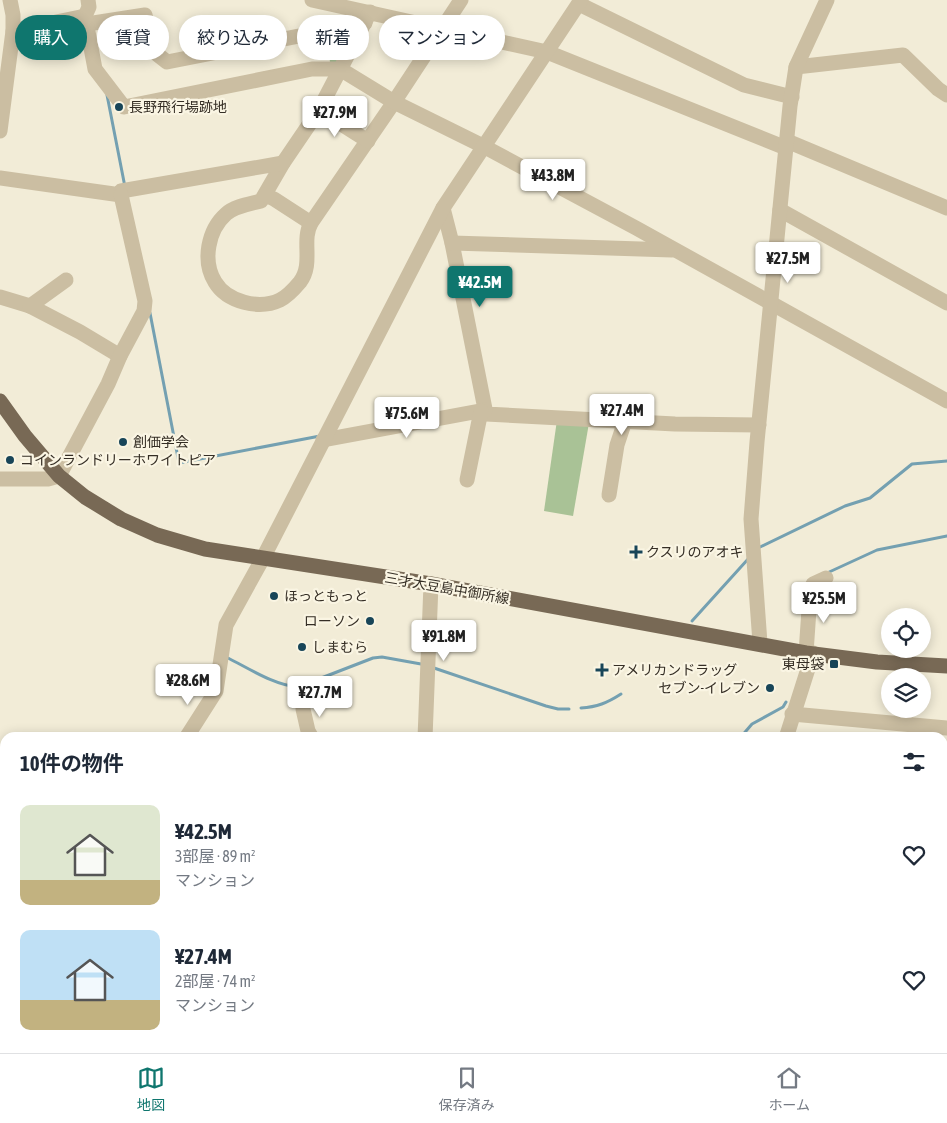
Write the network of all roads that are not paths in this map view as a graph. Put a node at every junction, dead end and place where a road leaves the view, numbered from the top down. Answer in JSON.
{"nodes":[{"id":1,"x":11,"y":0,"type":"edge"},
{"id":2,"x":88,"y":0,"type":"edge"},
{"id":3,"x":312,"y":0,"type":"edge"},
{"id":4,"x":461,"y":0,"type":"edge"},
{"id":5,"x":827,"y":0,"type":"edge"},
{"id":6,"x":580,"y":2,"type":"edge"},
{"id":7,"x":361,"y":15,"type":"edge"},
{"id":8,"x":451,"y":15,"type":"edge"},
{"id":9,"x":87,"y":16,"type":"edge"},
{"id":10,"x":87,"y":20,"type":"edge"},
{"id":11,"x":87,"y":25,"type":"edge"},
{"id":12,"x":13,"y":31,"type":"joint"},
{"id":13,"x":297,"y":33,"type":"edge"},
{"id":14,"x":505,"y":42,"type":"edge"},
{"id":15,"x":547,"y":52,"type":"junction"},
{"id":16,"x":345,"y":60,"type":"edge"},
{"id":17,"x":422,"y":60,"type":"edge"},
{"id":18,"x":796,"y":67,"type":"junction"},
{"id":19,"x":340,"y":69,"type":"junction"},
{"id":20,"x":3,"y":87,"type":"edge"},
{"id":21,"x":947,"y":95,"type":"edge"},
{"id":22,"x":792,"y":97,"type":"junction"},
{"id":23,"x":394,"y":102,"type":"junction"},
{"id":24,"x":319,"y":110,"type":"junction"},
{"id":25,"x":0,"y":131,"type":"edge"},
{"id":26,"x":368,"y":140,"type":"junction"},
{"id":27,"x":787,"y":144,"type":"junction"},
{"id":28,"x":483,"y":146,"type":"junction"},
{"id":29,"x":283,"y":163,"type":"junction"},
{"id":30,"x":0,"y":178,"type":"edge"},
{"id":31,"x":121,"y":195,"type":"junction"},
{"id":32,"x":265,"y":195,"type":"junction"},
{"id":33,"x":443,"y":208,"type":"junction"},
{"id":34,"x":947,"y":208,"type":"edge"},
{"id":35,"x":780,"y":210,"type":"junction"},
{"id":36,"x":311,"y":223,"type":"junction"},
{"id":37,"x":452,"y":243,"type":"junction"},
{"id":38,"x":676,"y":251,"type":"junction"},
{"id":39,"x":66,"y":280,"type":"dead end"},
{"id":40,"x":0,"y":297,"type":"edge"},
{"id":41,"x":771,"y":303,"type":"junction"},
{"id":42,"x":947,"y":303,"type":"edge"},
{"id":43,"x":30,"y":306,"type":"junction"},
{"id":44,"x":120,"y":356,"type":"junction"},
{"id":45,"x":0,"y":401,"type":"edge"},
{"id":46,"x":947,"y":401,"type":"edge"},
{"id":47,"x":483,"y":411,"type":"junction"},
{"id":48,"x":624,"y":421,"type":"junction"},
{"id":49,"x":759,"y":425,"type":"junction"},
{"id":50,"x":323,"y":440,"type":"junction"},
{"id":51,"x":59,"y":476,"type":"junction"},
{"id":52,"x":0,"y":479,"type":"edge"},
{"id":53,"x":466,"y":480,"type":"dead end"},
{"id":54,"x":609,"y":495,"type":"dead end"},
{"id":55,"x":263,"y":558,"type":"junction"},
{"id":56,"x":822,"y":579,"type":"dead end"},
{"id":57,"x":431,"y":584,"type":"junction"},
{"id":58,"x":760,"y":643,"type":"junction"},
{"id":59,"x":809,"y":653,"type":"junction"},
{"id":60,"x":947,"y":666,"type":"edge"},
{"id":61,"x":302,"y":709,"type":"dead end"},
{"id":62,"x":792,"y":714,"type":"junction"},
{"id":63,"x":947,"y":728,"type":"edge"},
{"id":64,"x":190,"y":732,"type":"edge"},
{"id":65,"x":309,"y":732,"type":"edge"},
{"id":66,"x":425,"y":732,"type":"edge"},
{"id":67,"x":788,"y":732,"type":"edge"}],
"edges":[{"from":1,"to":12,"type":"street"},
{"from":2,"to":9,"type":"street"},
{"from":3,"to":7,"type":"street"},
{"from":4,"to":8,"type":"street"},
{"from":5,"to":18,"type":"street"},
{"from":6,"to":15,"type":"street"},
{"from":6,"to":22,"type":"street"},
{"from":10,"to":13,"type":"street"},
{"from":11,"to":19,"type":"street"},
{"from":12,"to":20,"type":"street"},
{"from":14,"to":15,"type":"street"},
{"from":15,"to":27,"type":"street"},
{"from":15,"to":28,"type":"street"},
{"from":16,"to":19,"type":"street"},
{"from":17,"to":23,"type":"street"},
{"from":18,"to":21,"type":"street"},
{"from":18,"to":22,"type":"street"},
{"from":19,"to":23,"type":"street"},
{"from":19,"to":24,"type":"street"},
{"from":20,"to":25,"type":"street"},
{"from":22,"to":27,"type":"street"},
{"from":23,"to":26,"type":"street"},
{"from":23,"to":28,"type":"street"},
{"from":24,"to":26,"type":"street"},
{"from":24,"to":29,"type":"street"},
{"from":26,"to":36,"type":"street"},
{"from":27,"to":34,"type":"street"},
{"from":27,"to":35,"type":"street"},
{"from":28,"to":33,"type":"street"},
{"from":28,"to":38,"type":"street"},
{"from":29,"to":31,"type":"street"},
{"from":29,"to":32,"type":"street"},
{"from":30,"to":31,"type":"street"},
{"from":31,"to":44,"type":"street"},
{"from":32,"to":36,"type":"street"},
{"from":32,"to":36,"type":"street"},
{"from":33,"to":37,"type":"street"},
{"from":33,"to":50,"type":"street"},
{"from":35,"to":41,"type":"street"},
{"from":35,"to":42,"type":"street"},
{"from":37,"to":38,"type":"street"},
{"from":37,"to":47,"type":"street"},
{"from":38,"to":41,"type":"street"},
{"from":39,"to":43,"type":"street"},
{"from":40,"to":43,"type":"street"},
{"from":41,"to":46,"type":"street"},
{"from":41,"to":49,"type":"street"},
{"from":43,"to":44,"type":"street"},
{"from":44,"to":51,"type":"street"},
{"from":45,"to":51,"type":"main road","name":"三才大豆島中御所線"},
{"from":47,"to":48,"type":"street"},
{"from":47,"to":50,"type":"street"},
{"from":47,"to":53,"type":"street"},
{"from":48,"to":49,"type":"street"},
{"from":48,"to":54,"type":"street"},
{"from":49,"to":58,"type":"street"},
{"from":50,"to":55,"type":"street"},
{"from":51,"to":52,"type":"street"},
{"from":51,"to":55,"type":"main road","name":"三才大豆島中御所線"},
{"from":55,"to":57,"type":"main road","name":"三才大豆島中御所線"},
{"from":55,"to":64,"type":"street"},
{"from":56,"to":59,"type":"street"},
{"from":57,"to":58,"type":"main road","name":"三才大豆島中御所線"},
{"from":57,"to":66,"type":"street"},
{"from":58,"to":59,"type":"main road","name":"三才大豆島中御所線"},
{"from":59,"to":60,"type":"main road","name":"三才大豆島中御所線"},
{"from":59,"to":62,"type":"street"},
{"from":61,"to":65,"type":"street"},
{"from":62,"to":63,"type":"street"},
{"from":62,"to":67,"type":"street"}]}
